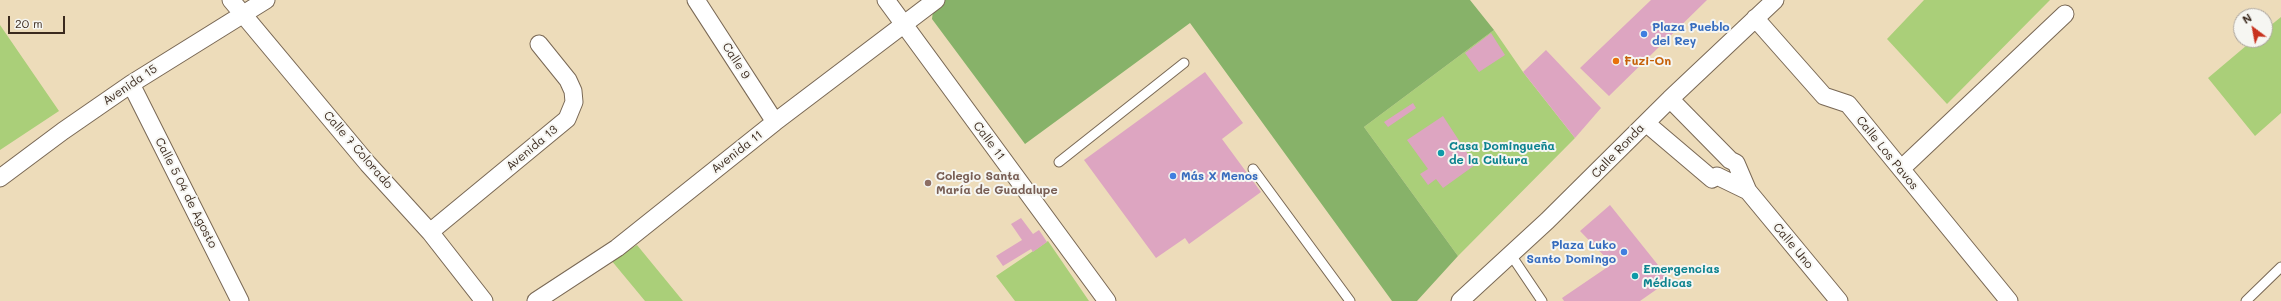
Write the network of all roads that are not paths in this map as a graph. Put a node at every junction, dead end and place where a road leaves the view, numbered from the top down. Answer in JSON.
{"nodes":[{"id":1,"x":231,"y":0,"type":"edge"},
{"id":2,"x":266,"y":0,"type":"edge"},
{"id":3,"x":696,"y":0,"type":"edge"},
{"id":4,"x":886,"y":0,"type":"edge"},
{"id":5,"x":936,"y":0,"type":"edge"},
{"id":6,"x":1775,"y":0,"type":"edge"},
{"id":7,"x":243,"y":13,"type":"junction"},
{"id":8,"x":2065,"y":14,"type":"dead end"},
{"id":9,"x":1755,"y":18,"type":"junction"},
{"id":10,"x":903,"y":25,"type":"junction"},
{"id":11,"x":539,"y":44,"type":"dead end"},
{"id":12,"x":1184,"y":63,"type":"dead end"},
{"id":13,"x":131,"y":84,"type":"junction"},
{"id":14,"x":1670,"y":100,"type":"junction"},
{"id":15,"x":775,"y":122,"type":"junction"},
{"id":16,"x":1646,"y":123,"type":"junction"},
{"id":17,"x":1058,"y":162,"type":"dead end"},
{"id":18,"x":1253,"y":169,"type":"dead end"},
{"id":19,"x":1901,"y":169,"type":"junction"},
{"id":20,"x":0,"y":178,"type":"edge"},
{"id":21,"x":1748,"y":191,"type":"junction"},
{"id":22,"x":430,"y":232,"type":"junction"},
{"id":23,"x":1511,"y":255,"type":"junction"},
{"id":24,"x":2281,"y":266,"type":"edge"},
{"id":25,"x":240,"y":301,"type":"edge"},
{"id":26,"x":484,"y":301,"type":"edge"},
{"id":27,"x":536,"y":301,"type":"edge"},
{"id":28,"x":1107,"y":301,"type":"edge"},
{"id":29,"x":1350,"y":301,"type":"edge"},
{"id":30,"x":1460,"y":301,"type":"edge"},
{"id":31,"x":1542,"y":301,"type":"edge"},
{"id":32,"x":1839,"y":301,"type":"edge"},
{"id":33,"x":2009,"y":301,"type":"edge"},
{"id":34,"x":2246,"y":301,"type":"edge"}],
"edges":[{"from":1,"to":7,"type":"street","name":"Calle 7 Colorado"},
{"from":2,"to":7,"type":"street","name":"Avenida 15"},
{"from":3,"to":15,"type":"street","name":"Calle 9"},
{"from":4,"to":10,"type":"street","name":"Calle 11"},
{"from":5,"to":10,"type":"street","name":"Avenida 11"},
{"from":6,"to":9,"type":"street","name":"Calle Ronda"},
{"from":7,"to":13,"type":"street","name":"Avenida 15"},
{"from":7,"to":22,"type":"street","name":"Calle 7 Colorado"},
{"from":8,"to":19,"type":"street"},
{"from":9,"to":14,"type":"street","name":"Calle Ronda"},
{"from":9,"to":19,"type":"street","name":"Calle Los Pavos"},
{"from":10,"to":15,"type":"street","name":"Avenida 11"},
{"from":10,"to":28,"type":"street","name":"Calle 11"},
{"from":11,"to":22,"type":"street","name":"Avenida 13"},
{"from":12,"to":17,"type":"lane"},
{"from":13,"to":20,"type":"street","name":"Avenida 15"},
{"from":13,"to":25,"type":"street","name":"Calle 5 04 de Agosto"},
{"from":14,"to":16,"type":"street","name":"Calle Ronda"},
{"from":14,"to":21,"type":"street","name":"Calle Uno"},
{"from":15,"to":27,"type":"street","name":"Avenida 11"},
{"from":16,"to":21,"type":"street","name":"Calle Uno"},
{"from":16,"to":23,"type":"street","name":"Calle Ronda"},
{"from":18,"to":29,"type":"lane"},
{"from":19,"to":33,"type":"street","name":"Calle Los Pavos"},
{"from":21,"to":32,"type":"street","name":"Calle Uno"},
{"from":22,"to":26,"type":"street","name":"Calle 7 Colorado"},
{"from":23,"to":30,"type":"street","name":"Calle Ronda"},
{"from":23,"to":31,"type":"lane"},
{"from":24,"to":34,"type":"lane"}]}
